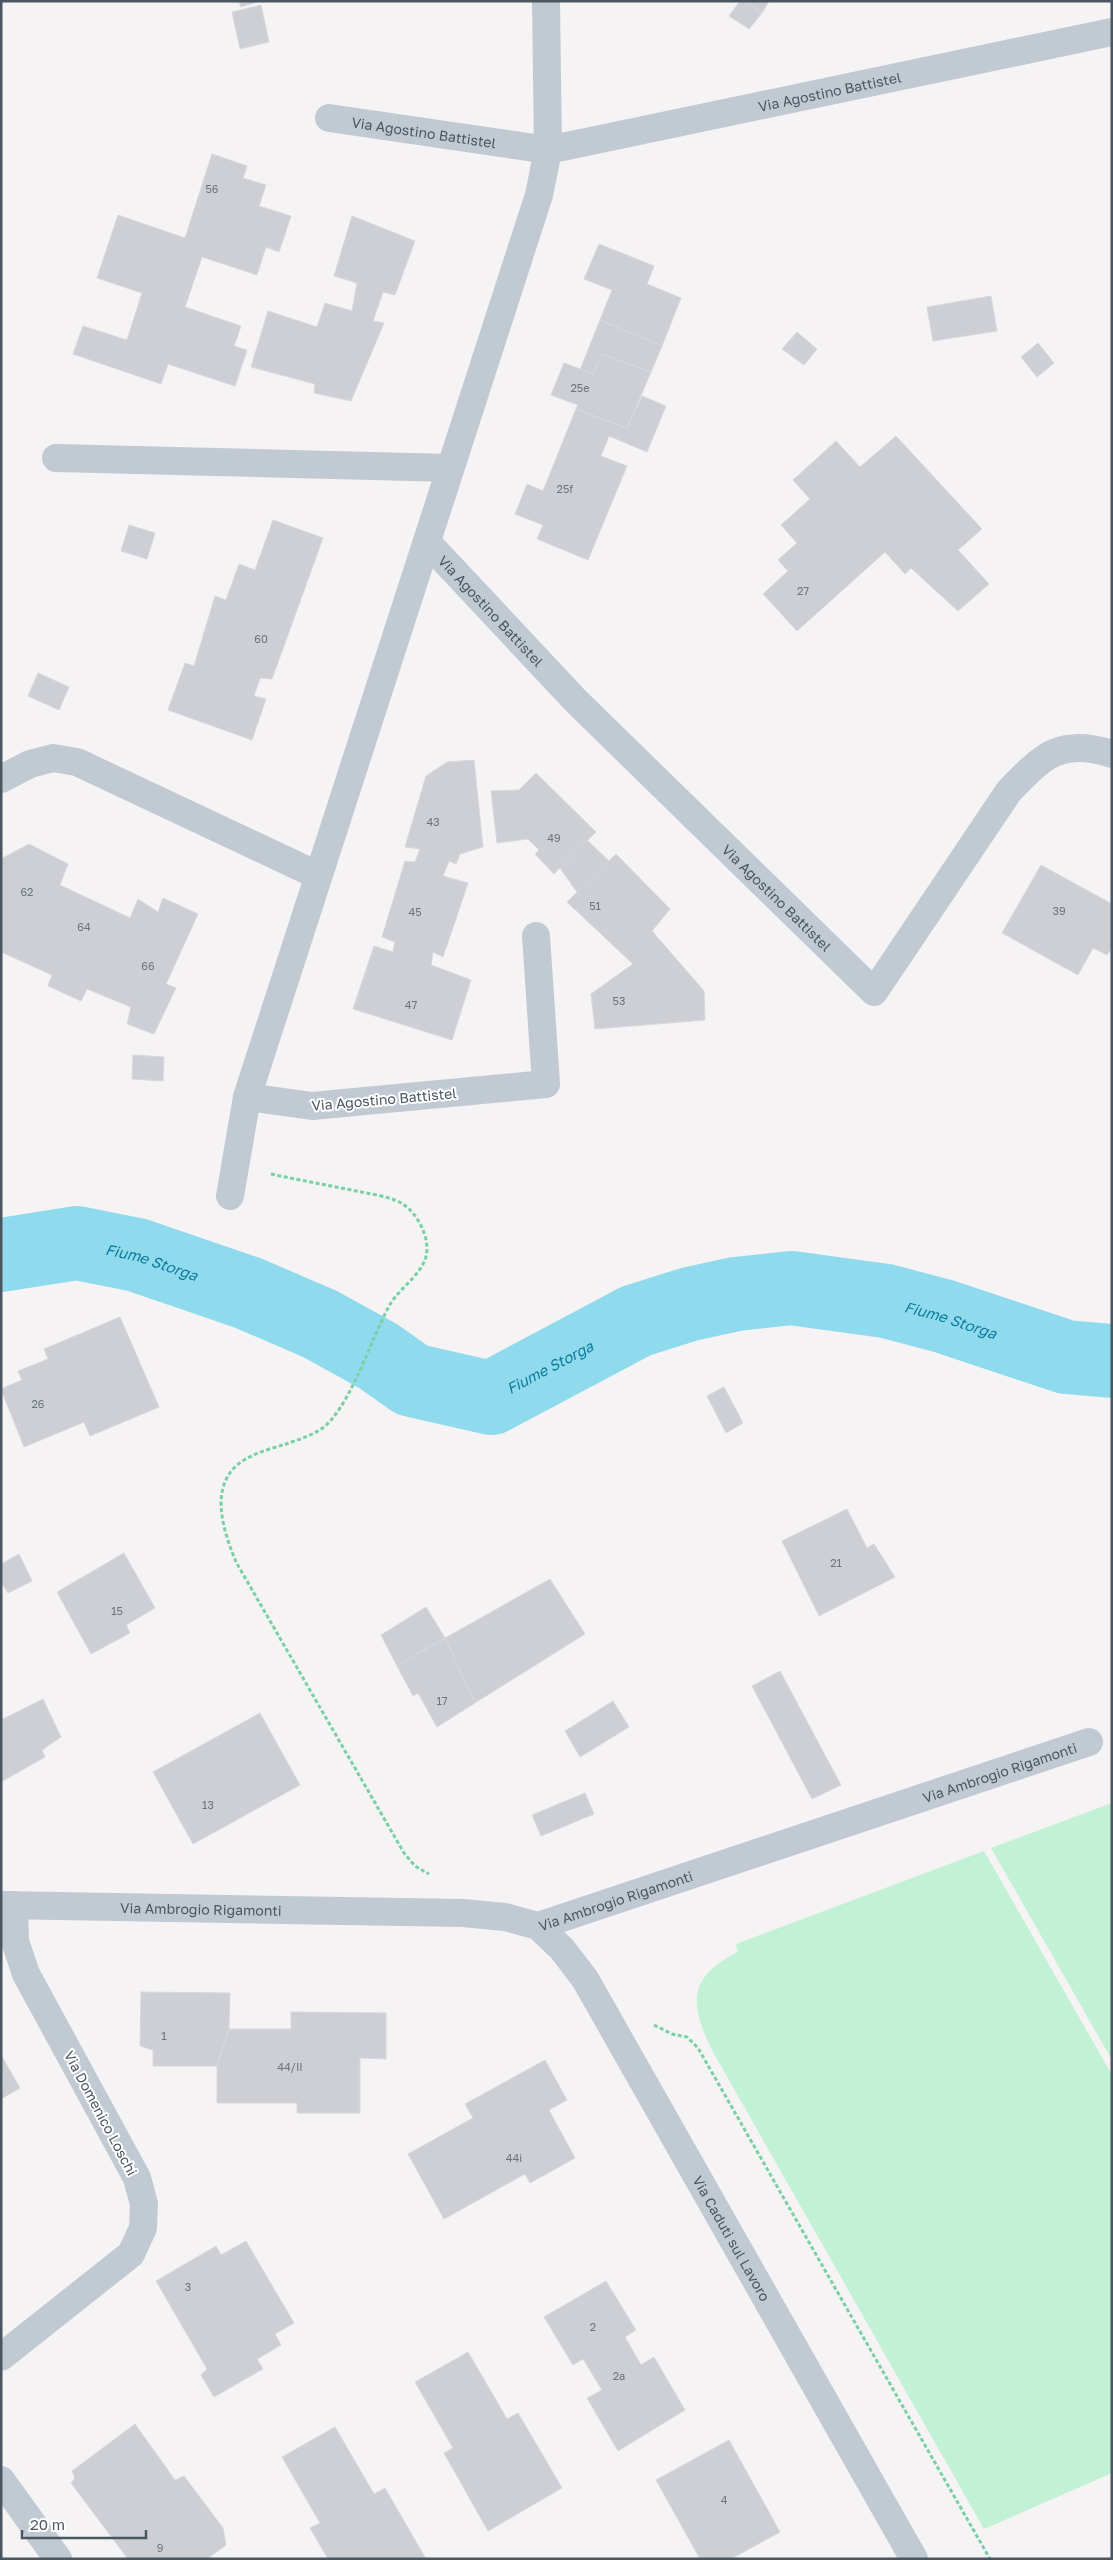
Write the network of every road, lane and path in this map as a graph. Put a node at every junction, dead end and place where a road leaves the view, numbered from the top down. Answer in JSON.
{"nodes":[{"id":1,"x":546,"y":1,"type":"edge"},
{"id":2,"x":1112,"y":32,"type":"edge"},
{"id":3,"x":329,"y":118,"type":"dead end"},
{"id":4,"x":548,"y":150,"type":"junction"},
{"id":5,"x":56,"y":458,"type":"dead end"},
{"id":6,"x":450,"y":468,"type":"junction"},
{"id":7,"x":427,"y":542,"type":"junction"},
{"id":8,"x":1112,"y":754,"type":"edge"},
{"id":9,"x":1,"y":779,"type":"edge"},
{"id":10,"x":317,"y":875,"type":"junction"},
{"id":11,"x":536,"y":936,"type":"dead end"},
{"id":12,"x":247,"y":1097,"type":"junction"},
{"id":13,"x":234,"y":1166,"type":"junction"},
{"id":14,"x":230,"y":1196,"type":"dead end"},
{"id":15,"x":1089,"y":1742,"type":"dead end"},
{"id":16,"x":438,"y":1877,"type":"dead end"},
{"id":17,"x":8,"y":1905,"type":"edge"},
{"id":18,"x":538,"y":1926,"type":"junction"},
{"id":19,"x":652,"y":2022,"type":"dead end"},
{"id":20,"x":1,"y":2357,"type":"edge"},
{"id":21,"x":1,"y":2480,"type":"edge"},
{"id":22,"x":58,"y":2559,"type":"edge"},
{"id":23,"x":914,"y":2559,"type":"edge"},
{"id":24,"x":990,"y":2559,"type":"edge"}],
"edges":[{"from":1,"to":4,"type":"street","name":"Via Agostino Battistel"},
{"from":2,"to":4,"type":"street","name":"Via Agostino Battistel"},
{"from":3,"to":4,"type":"street","name":"Via Agostino Battistel"},
{"from":4,"to":6,"type":"street","name":"Via Agostino Battistel"},
{"from":5,"to":6,"type":"street"},
{"from":6,"to":7,"type":"street","name":"Via Agostino Battistel"},
{"from":7,"to":8,"type":"street","name":"Via Agostino Battistel"},
{"from":7,"to":10,"type":"street","name":"Via Agostino Battistel"},
{"from":9,"to":10,"type":"street"},
{"from":10,"to":12,"type":"street","name":"Via Agostino Battistel"},
{"from":11,"to":12,"type":"street","name":"Via Agostino Battistel"},
{"from":12,"to":13,"type":"street"},
{"from":13,"to":14,"type":"street"},
{"from":13,"to":16,"type":"path"},
{"from":15,"to":18,"type":"street","name":"Via Ambrogio Rigamonti"},
{"from":17,"to":18,"type":"street","name":"Via Ambrogio Rigamonti"},
{"from":17,"to":20,"type":"street","name":"Via Domenico Loschi"},
{"from":18,"to":23,"type":"street","name":"Via Caduti sul Lavoro"},
{"from":19,"to":24,"type":"path"},
{"from":21,"to":22,"type":"street"}]}
